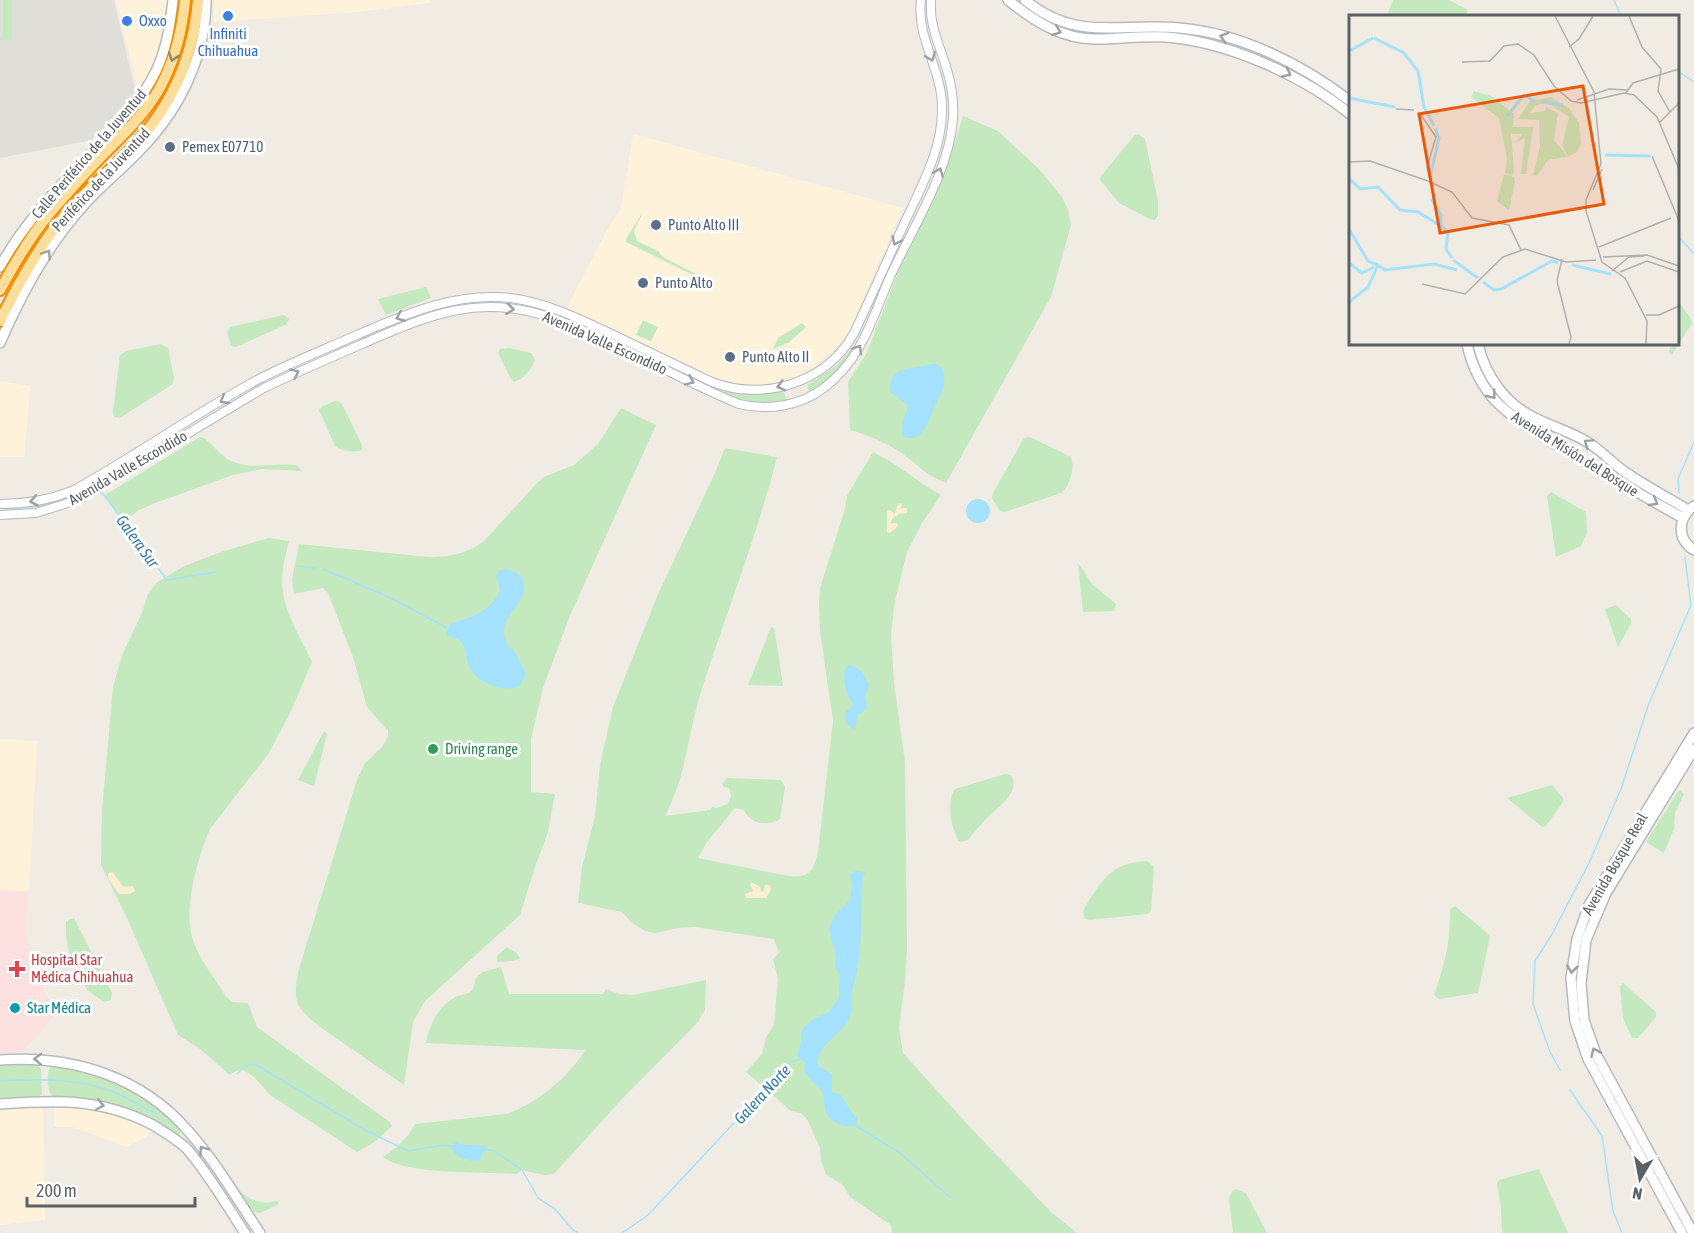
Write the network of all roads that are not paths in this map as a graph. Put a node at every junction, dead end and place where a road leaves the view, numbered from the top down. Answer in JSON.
{"nodes":[{"id":1,"x":173,"y":0,"type":"edge"},
{"id":2,"x":185,"y":0,"type":"edge"},
{"id":3,"x":198,"y":0,"type":"edge"},
{"id":4,"x":206,"y":0,"type":"edge"},
{"id":5,"x":921,"y":0,"type":"edge"},
{"id":6,"x":931,"y":0,"type":"edge"},
{"id":7,"x":1008,"y":0,"type":"edge"},
{"id":8,"x":1025,"y":0,"type":"edge"},
{"id":9,"x":1273,"y":55,"type":"junction"},
{"id":10,"x":1250,"y":58,"type":"junction"},
{"id":11,"x":1349,"y":99,"type":"edge"},
{"id":12,"x":1349,"y":113,"type":"edge"},
{"id":13,"x":0,"y":267,"type":"edge"},
{"id":14,"x":0,"y":290,"type":"edge"},
{"id":15,"x":0,"y":321,"type":"edge"},
{"id":16,"x":0,"y":343,"type":"edge"},
{"id":17,"x":1467,"y":345,"type":"edge"},
{"id":18,"x":1478,"y":345,"type":"edge"},
{"id":19,"x":667,"y":366,"type":"junction"},
{"id":20,"x":1606,"y":475,"type":"junction"},
{"id":21,"x":1636,"y":480,"type":"junction"},
{"id":22,"x":0,"y":504,"type":"edge"},
{"id":23,"x":1688,"y":512,"type":"edge"},
{"id":24,"x":0,"y":515,"type":"edge"},
{"id":25,"x":1694,"y":550,"type":"edge"},
{"id":26,"x":1694,"y":733,"type":"edge"},
{"id":27,"x":1694,"y":749,"type":"edge"},
{"id":28,"x":1632,"y":842,"type":"junction"},
{"id":29,"x":0,"y":1060,"type":"edge"},
{"id":30,"x":0,"y":1104,"type":"edge"},
{"id":31,"x":245,"y":1233,"type":"edge"},
{"id":32,"x":260,"y":1233,"type":"edge"},
{"id":33,"x":1682,"y":1233,"type":"edge"},
{"id":34,"x":1693,"y":1233,"type":"edge"}],
"edges":[{"from":1,"to":13,"type":"main road","name":"Calle Periférico de la Juventud"},
{"from":2,"to":14,"type":"highway","name":"Periférico de la Juventud","one_way":true},
{"from":3,"to":15,"type":"highway","name":"Periférico de la Juventud"},
{"from":16,"to":4,"type":"main road","name":"Calle Periférico de la Juventud","one_way":true},
{"from":5,"to":19,"type":"street","name":"Avenida Valle Escondido","one_way":true},
{"from":19,"to":6,"type":"street","name":"Avenida Valle Escondido","one_way":true},
{"from":7,"to":10,"type":"main road","one_way":true},
{"from":9,"to":8,"type":"main road","one_way":true},
{"from":9,"to":10,"type":"main road"},
{"from":9,"to":11,"type":"main road"},
{"from":10,"to":12,"type":"main road","one_way":true},
{"from":17,"to":20,"type":"main road","name":"Avenida Misión del Bosque","one_way":true},
{"from":21,"to":18,"type":"main road","name":"Avenida Misión del Bosque","one_way":true},
{"from":19,"to":22,"type":"street","name":"Avenida Valle Escondido","one_way":true},
{"from":24,"to":19,"type":"street","name":"Avenida Valle Escondido","one_way":true},
{"from":20,"to":21,"type":"main road"},
{"from":20,"to":23,"type":"main road","name":"Avenida Misión del Bosque","one_way":true},
{"from":21,"to":23,"type":"main road","name":"Avenida Misión del Bosque"},
{"from":23,"to":25,"type":"main road"},
{"from":26,"to":28,"type":"main road","name":"Avenida Bosque Real"},
{"from":27,"to":28,"type":"main road","name":"Avenida Bosque Real"},
{"from":28,"to":33,"type":"main road","name":"Avenida Bosque Real","one_way":true},
{"from":34,"to":28,"type":"main road","name":"Avenida Bosque Real","one_way":true},
{"from":32,"to":29,"type":"main road","one_way":true},
{"from":30,"to":31,"type":"main road","one_way":true}]}
